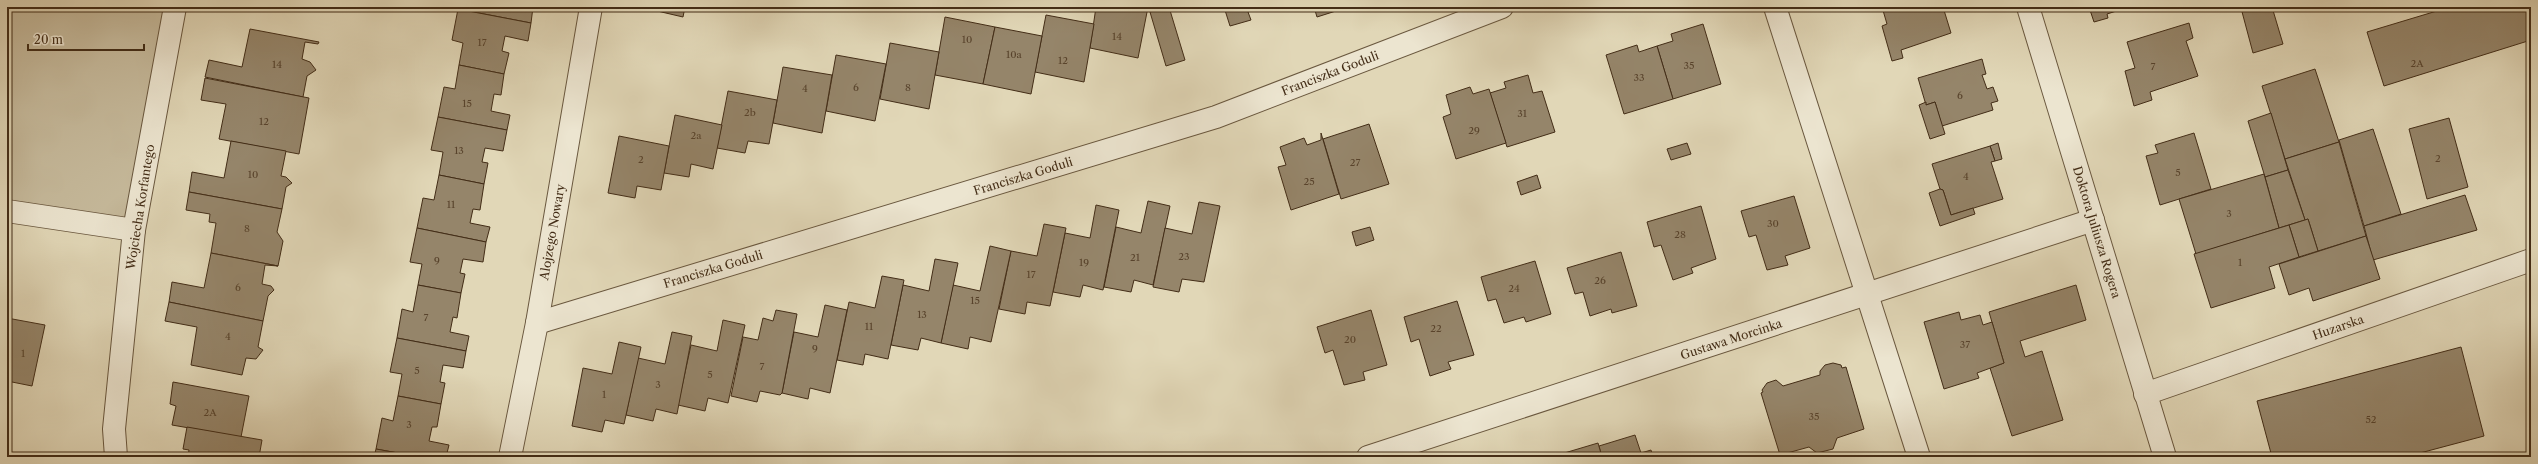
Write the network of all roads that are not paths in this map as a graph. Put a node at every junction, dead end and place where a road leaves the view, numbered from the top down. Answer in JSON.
{"nodes":[{"id":1,"x":175,"y":7,"type":"edge"},
{"id":2,"x":591,"y":7,"type":"edge"},
{"id":3,"x":1502,"y":7,"type":"edge"},
{"id":4,"x":1775,"y":7,"type":"edge"},
{"id":5,"x":2028,"y":7,"type":"edge"},
{"id":6,"x":7,"y":211,"type":"edge"},
{"id":7,"x":2094,"y":220,"type":"junction"},
{"id":8,"x":134,"y":230,"type":"junction"},
{"id":9,"x":2531,"y":260,"type":"edge"},
{"id":10,"x":1868,"y":294,"type":"junction"},
{"id":11,"x":536,"y":323,"type":"junction"},
{"id":12,"x":2145,"y":394,"type":"junction"},
{"id":13,"x":116,"y":457,"type":"edge"},
{"id":14,"x":510,"y":457,"type":"edge"},
{"id":15,"x":1368,"y":457,"type":"edge"},
{"id":16,"x":1919,"y":457,"type":"edge"},
{"id":17,"x":2165,"y":457,"type":"edge"}],
"edges":[{"from":1,"to":8,"type":"street","name":"Wojciecha Korfantego"},
{"from":2,"to":11,"type":"street","name":"Alojzego Nowary"},
{"from":3,"to":11,"type":"street","name":"Franciszka Goduli"},
{"from":4,"to":10,"type":"street"},
{"from":5,"to":7,"type":"street","name":"Doktora Juliusza Rogera"},
{"from":6,"to":8,"type":"street"},
{"from":7,"to":10,"type":"street","name":"Gustawa Morcinka"},
{"from":7,"to":12,"type":"street","name":"Doktora Juliusza Rogera"},
{"from":8,"to":13,"type":"street","name":"Wojciecha Korfantego"},
{"from":9,"to":12,"type":"street","name":"Huzarska"},
{"from":10,"to":15,"type":"street","name":"Gustawa Morcinka"},
{"from":10,"to":16,"type":"street"},
{"from":11,"to":14,"type":"street","name":"Alojzego Nowary"},
{"from":12,"to":17,"type":"street","name":"Doktora Juliusza Rogera"}]}
